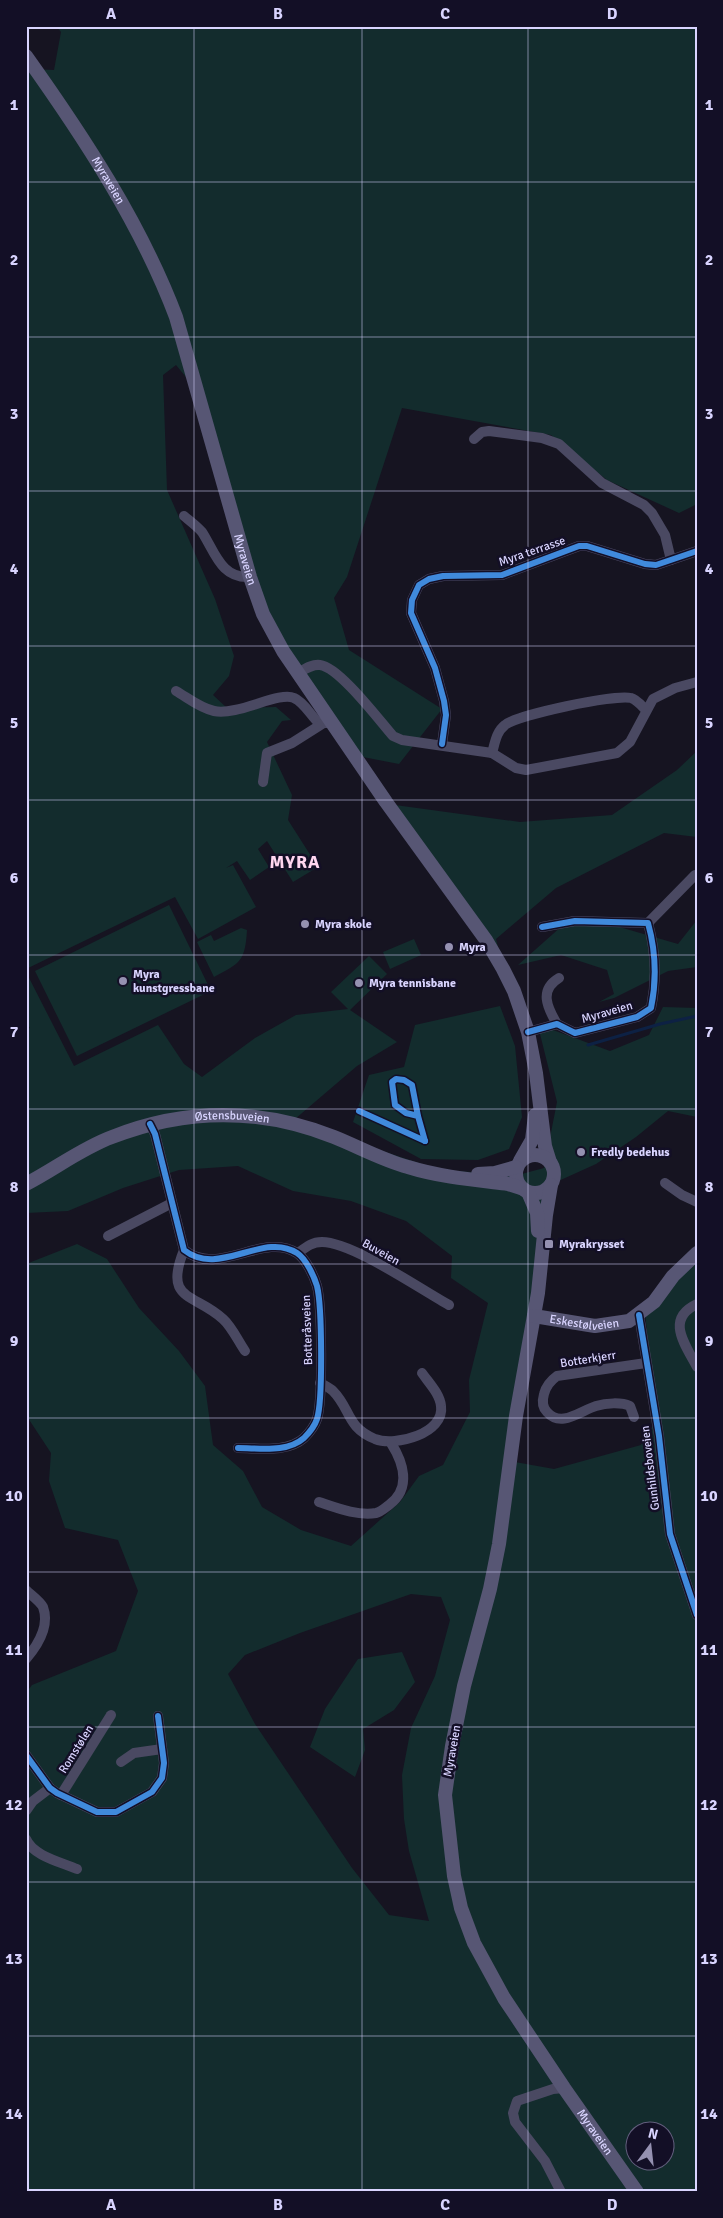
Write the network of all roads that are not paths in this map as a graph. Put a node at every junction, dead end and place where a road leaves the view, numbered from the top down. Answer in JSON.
{"nodes":[{"id":1,"x":26,"y":56,"type":"edge"},
{"id":2,"x":474,"y":439,"type":"dead end"},
{"id":3,"x":184,"y":516,"type":"dead end"},
{"id":4,"x":697,"y":551,"type":"edge"},
{"id":5,"x":671,"y":560,"type":"junction"},
{"id":6,"x":250,"y":577,"type":"junction"},
{"id":7,"x":298,"y":673,"type":"junction"},
{"id":8,"x":697,"y":682,"type":"edge"},
{"id":9,"x":176,"y":691,"type":"dead end"},
{"id":10,"x":646,"y":710,"type":"junction"},
{"id":11,"x":327,"y":723,"type":"junction"},
{"id":12,"x":442,"y":744,"type":"junction"},
{"id":13,"x":492,"y":752,"type":"junction"},
{"id":14,"x":263,"y":782,"type":"dead end"},
{"id":15,"x":695,"y":875,"type":"dead end"},
{"id":16,"x":648,"y":923,"type":"junction"},
{"id":17,"x":542,"y":927,"type":"dead end"},
{"id":18,"x":559,"y":978,"type":"dead end"},
{"id":19,"x":557,"y":1024,"type":"junction"},
{"id":20,"x":528,"y":1032,"type":"junction"},
{"id":21,"x":538,"y":1100,"type":"junction"},
{"id":22,"x":150,"y":1124,"type":"junction"},
{"id":23,"x":550,"y":1162,"type":"junction"},
{"id":24,"x":518,"y":1164,"type":"junction"},
{"id":25,"x":445,"y":1175,"type":"junction"},
{"id":26,"x":665,"y":1183,"type":"dead end"},
{"id":27,"x":26,"y":1184,"type":"edge"},
{"id":28,"x":551,"y":1185,"type":"junction"},
{"id":29,"x":524,"y":1190,"type":"junction"},
{"id":30,"x":697,"y":1202,"type":"edge"},
{"id":31,"x":172,"y":1203,"type":"junction"},
{"id":32,"x":108,"y":1236,"type":"dead end"},
{"id":33,"x":184,"y":1250,"type":"junction"},
{"id":34,"x":298,"y":1253,"type":"junction"},
{"id":35,"x":697,"y":1253,"type":"edge"},
{"id":36,"x":542,"y":1266,"type":"junction"},
{"id":37,"x":697,"y":1304,"type":"edge"},
{"id":38,"x":449,"y":1305,"type":"dead end"},
{"id":39,"x":639,"y":1315,"type":"junction"},
{"id":40,"x":534,"y":1316,"type":"junction"},
{"id":41,"x":245,"y":1351,"type":"dead end"},
{"id":42,"x":646,"y":1363,"type":"junction"},
{"id":43,"x":697,"y":1367,"type":"edge"},
{"id":44,"x":422,"y":1373,"type":"dead end"},
{"id":45,"x":320,"y":1383,"type":"junction"},
{"id":46,"x":634,"y":1417,"type":"dead end"},
{"id":47,"x":391,"y":1442,"type":"junction"},
{"id":48,"x":238,"y":1448,"type":"dead end"},
{"id":49,"x":320,"y":1502,"type":"dead end"},
{"id":50,"x":27,"y":1593,"type":"edge"},
{"id":51,"x":697,"y":1615,"type":"edge"},
{"id":52,"x":26,"y":1659,"type":"edge"},
{"id":53,"x":111,"y":1715,"type":"dead end"},
{"id":54,"x":158,"y":1716,"type":"dead end"},
{"id":55,"x":162,"y":1749,"type":"junction"},
{"id":56,"x":26,"y":1755,"type":"edge"},
{"id":57,"x":120,"y":1762,"type":"dead end"},
{"id":58,"x":50,"y":1788,"type":"junction"},
{"id":59,"x":61,"y":1795,"type":"junction"},
{"id":60,"x":26,"y":1811,"type":"edge"},
{"id":61,"x":26,"y":1839,"type":"edge"},
{"id":62,"x":77,"y":1868,"type":"dead end"},
{"id":63,"x":564,"y":2088,"type":"junction"},
{"id":64,"x":561,"y":2192,"type":"edge"},
{"id":65,"x":637,"y":2192,"type":"edge"}],
"edges":[{"from":1,"to":6,"type":"main road","name":"Myraveien"},
{"from":2,"to":5,"type":"street"},
{"from":3,"to":6,"type":"street"},
{"from":4,"to":5,"type":"street","name":"Myra terrasse"},
{"from":5,"to":12,"type":"street","name":"Myra terrasse"},
{"from":6,"to":7,"type":"main road","name":"Myraveien"},
{"from":7,"to":11,"type":"main road","name":"Myraveien"},
{"from":7,"to":12,"type":"street"},
{"from":8,"to":10,"type":"street"},
{"from":9,"to":11,"type":"street"},
{"from":10,"to":13,"type":"street"},
{"from":10,"to":13,"type":"street"},
{"from":11,"to":14,"type":"street"},
{"from":11,"to":20,"type":"main road","name":"Myraveien"},
{"from":12,"to":13,"type":"street"},
{"from":15,"to":16,"type":"street"},
{"from":16,"to":17,"type":"street"},
{"from":16,"to":19,"type":"street","name":"Myraveien"},
{"from":18,"to":19,"type":"street"},
{"from":19,"to":20,"type":"street"},
{"from":20,"to":21,"type":"main road","name":"Myraveien"},
{"from":21,"to":23,"type":"main road","name":"Myraveien"},
{"from":21,"to":24,"type":"main road","name":"Myraveien"},
{"from":22,"to":25,"type":"main road","name":"Østensbuveien"},
{"from":22,"to":27,"type":"main road","name":"Østensbuveien"},
{"from":22,"to":31,"type":"street"},
{"from":23,"to":24,"type":"main road"},
{"from":23,"to":28,"type":"main road"},
{"from":24,"to":25,"type":"main road","name":"Østensbuveien"},
{"from":24,"to":29,"type":"main road"},
{"from":25,"to":29,"type":"main road","name":"Østensbuveien"},
{"from":26,"to":30,"type":"street"},
{"from":28,"to":29,"type":"main road"},
{"from":28,"to":36,"type":"main road","name":"Myraveien"},
{"from":29,"to":36,"type":"main road","name":"Myraveien"},
{"from":31,"to":32,"type":"street"},
{"from":31,"to":33,"type":"street"},
{"from":33,"to":34,"type":"street"},
{"from":33,"to":41,"type":"street"},
{"from":34,"to":38,"type":"street","name":"Buveien"},
{"from":34,"to":45,"type":"street","name":"Botteråsveien"},
{"from":35,"to":39,"type":"main road","name":"Eskestølveien"},
{"from":36,"to":40,"type":"main road","name":"Myraveien"},
{"from":37,"to":43,"type":"street"},
{"from":39,"to":40,"type":"main road","name":"Eskestølveien"},
{"from":39,"to":42,"type":"street","name":"Gunhildsboveien"},
{"from":40,"to":63,"type":"main road","name":"Myraveien"},
{"from":42,"to":46,"type":"street","name":"Botterkjerr"},
{"from":42,"to":51,"type":"street","name":"Gunhildsboveien"},
{"from":44,"to":47,"type":"street"},
{"from":45,"to":47,"type":"street"},
{"from":45,"to":48,"type":"street","name":"Botteråsveien"},
{"from":47,"to":49,"type":"street"},
{"from":50,"to":52,"type":"street"},
{"from":53,"to":59,"type":"street","name":"Romstølen"},
{"from":54,"to":55,"type":"street","name":"Romstølen"},
{"from":55,"to":57,"type":"street"},
{"from":55,"to":59,"type":"street","name":"Romstølen"},
{"from":56,"to":58,"type":"street","name":"Romstølen"},
{"from":58,"to":59,"type":"street","name":"Romstølen"},
{"from":58,"to":60,"type":"street"},
{"from":61,"to":62,"type":"street"},
{"from":63,"to":64,"type":"street"},
{"from":63,"to":65,"type":"main road","name":"Myraveien"}]}
